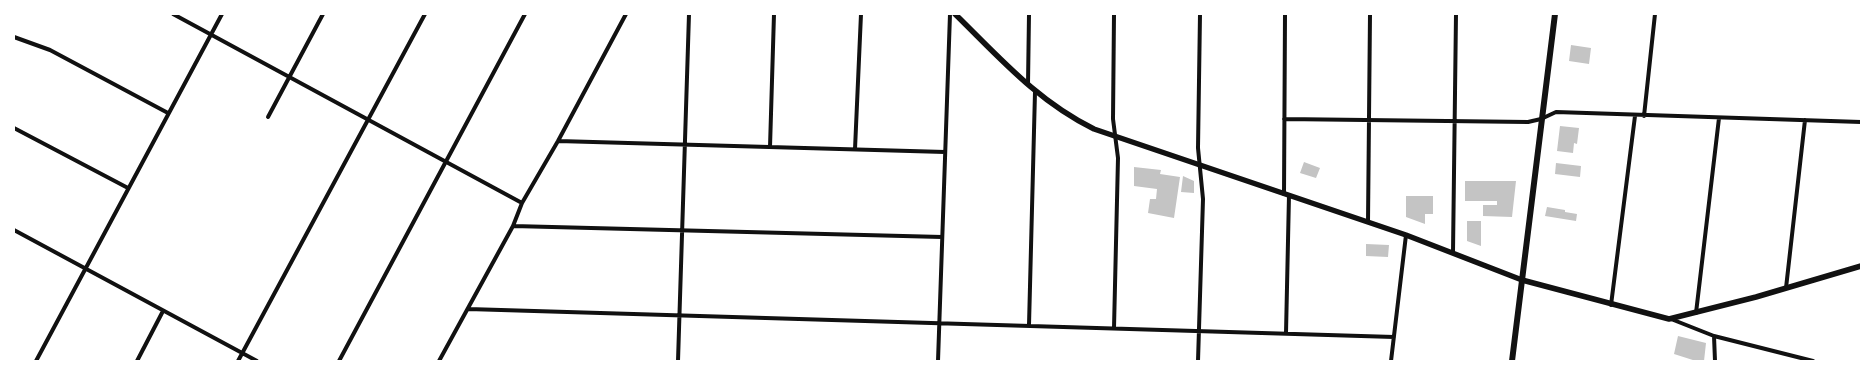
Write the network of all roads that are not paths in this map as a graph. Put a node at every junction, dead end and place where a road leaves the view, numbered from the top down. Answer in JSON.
{"nodes":[{"id":1,"x":173,"y":14,"type":"edge"},
{"id":2,"x":222,"y":14,"type":"edge"},
{"id":3,"x":324,"y":14,"type":"edge"},
{"id":4,"x":424,"y":14,"type":"edge"},
{"id":5,"x":525,"y":14,"type":"edge"},
{"id":6,"x":626,"y":14,"type":"edge"},
{"id":7,"x":689,"y":14,"type":"edge"},
{"id":8,"x":774,"y":14,"type":"edge"},
{"id":9,"x":861,"y":14,"type":"edge"},
{"id":10,"x":950,"y":14,"type":"edge"},
{"id":11,"x":955,"y":14,"type":"edge"},
{"id":12,"x":1029,"y":14,"type":"edge"},
{"id":13,"x":1114,"y":14,"type":"edge"},
{"id":14,"x":1200,"y":14,"type":"edge"},
{"id":15,"x":1285,"y":14,"type":"edge"},
{"id":16,"x":1370,"y":14,"type":"edge"},
{"id":17,"x":1456,"y":14,"type":"edge"},
{"id":18,"x":1555,"y":14,"type":"edge"},
{"id":19,"x":1655,"y":14,"type":"edge"},
{"id":20,"x":211,"y":35,"type":"junction"},
{"id":21,"x":14,"y":37,"type":"edge"},
{"id":22,"x":290,"y":77,"type":"junction"},
{"id":23,"x":1028,"y":86,"type":"junction"},
{"id":24,"x":1035,"y":92,"type":"junction"},
{"id":25,"x":168,"y":113,"type":"junction"},
{"id":26,"x":1635,"y":116,"type":"junction"},
{"id":27,"x":1644,"y":116,"type":"junction"},
{"id":28,"x":268,"y":117,"type":"dead end"},
{"id":29,"x":1719,"y":118,"type":"junction"},
{"id":30,"x":368,"y":119,"type":"junction"},
{"id":31,"x":1284,"y":119,"type":"junction"},
{"id":32,"x":1541,"y":119,"type":"junction"},
{"id":33,"x":1369,"y":120,"type":"junction"},
{"id":34,"x":1805,"y":120,"type":"junction"},
{"id":35,"x":1455,"y":121,"type":"junction"},
{"id":36,"x":1861,"y":122,"type":"edge"},
{"id":37,"x":14,"y":128,"type":"edge"},
{"id":38,"x":1116,"y":137,"type":"junction"},
{"id":39,"x":558,"y":141,"type":"junction"},
{"id":40,"x":685,"y":144,"type":"junction"},
{"id":41,"x":770,"y":147,"type":"junction"},
{"id":42,"x":855,"y":150,"type":"junction"},
{"id":43,"x":945,"y":152,"type":"junction"},
{"id":44,"x":446,"y":160,"type":"junction"},
{"id":45,"x":1201,"y":166,"type":"junction"},
{"id":46,"x":128,"y":188,"type":"junction"},
{"id":47,"x":1287,"y":195,"type":"junction"},
{"id":48,"x":522,"y":203,"type":"junction"},
{"id":49,"x":1368,"y":222,"type":"junction"},
{"id":50,"x":513,"y":226,"type":"junction"},
{"id":51,"x":14,"y":230,"type":"edge"},
{"id":52,"x":682,"y":230,"type":"junction"},
{"id":53,"x":1406,"y":235,"type":"junction"},
{"id":54,"x":942,"y":237,"type":"junction"},
{"id":55,"x":1453,"y":252,"type":"junction"},
{"id":56,"x":1861,"y":266,"type":"edge"},
{"id":57,"x":85,"y":269,"type":"junction"},
{"id":58,"x":1522,"y":280,"type":"junction"},
{"id":59,"x":1786,"y":288,"type":"junction"},
{"id":60,"x":1611,"y":304,"type":"junction"},
{"id":61,"x":468,"y":309,"type":"junction"},
{"id":62,"x":164,"y":311,"type":"junction"},
{"id":63,"x":1696,"y":312,"type":"junction"},
{"id":64,"x":680,"y":315,"type":"junction"},
{"id":65,"x":1669,"y":319,"type":"junction"},
{"id":66,"x":940,"y":323,"type":"junction"},
{"id":67,"x":1029,"y":325,"type":"junction"},
{"id":68,"x":1114,"y":328,"type":"junction"},
{"id":69,"x":1199,"y":330,"type":"junction"},
{"id":70,"x":1286,"y":333,"type":"junction"},
{"id":71,"x":1714,"y":336,"type":"junction"},
{"id":72,"x":1394,"y":337,"type":"junction"},
{"id":73,"x":242,"y":353,"type":"junction"},
{"id":74,"x":36,"y":361,"type":"edge"},
{"id":75,"x":137,"y":361,"type":"edge"},
{"id":76,"x":238,"y":361,"type":"edge"},
{"id":77,"x":257,"y":361,"type":"edge"},
{"id":78,"x":338,"y":361,"type":"edge"},
{"id":79,"x":439,"y":361,"type":"edge"},
{"id":80,"x":678,"y":361,"type":"edge"},
{"id":81,"x":938,"y":361,"type":"edge"},
{"id":82,"x":1198,"y":361,"type":"edge"},
{"id":83,"x":1391,"y":361,"type":"edge"},
{"id":84,"x":1512,"y":361,"type":"edge"},
{"id":85,"x":1714,"y":361,"type":"edge"},
{"id":86,"x":1812,"y":361,"type":"edge"}],
"edges":[{"from":1,"to":20,"type":"street"},
{"from":2,"to":20,"type":"street"},
{"from":3,"to":22,"type":"street"},
{"from":4,"to":30,"type":"street"},
{"from":5,"to":44,"type":"street"},
{"from":6,"to":39,"type":"street"},
{"from":7,"to":40,"type":"street"},
{"from":8,"to":41,"type":"street"},
{"from":9,"to":42,"type":"street"},
{"from":10,"to":43,"type":"street"},
{"from":11,"to":23,"type":"main road"},
{"from":12,"to":23,"type":"street"},
{"from":13,"to":38,"type":"street"},
{"from":14,"to":45,"type":"street"},
{"from":15,"to":31,"type":"street"},
{"from":16,"to":33,"type":"street"},
{"from":17,"to":35,"type":"street"},
{"from":18,"to":32,"type":"main road"},
{"from":19,"to":27,"type":"street"},
{"from":20,"to":22,"type":"street"},
{"from":20,"to":25,"type":"street"},
{"from":21,"to":25,"type":"street"},
{"from":22,"to":28,"type":"street"},
{"from":22,"to":30,"type":"street"},
{"from":23,"to":24,"type":"main road"},
{"from":24,"to":38,"type":"main road"},
{"from":24,"to":67,"type":"street"},
{"from":25,"to":46,"type":"street"},
{"from":26,"to":27,"type":"street"},
{"from":26,"to":32,"type":"street"},
{"from":26,"to":60,"type":"street"},
{"from":27,"to":29,"type":"street"},
{"from":29,"to":34,"type":"street"},
{"from":29,"to":63,"type":"street"},
{"from":30,"to":44,"type":"street"},
{"from":30,"to":73,"type":"street"},
{"from":31,"to":33,"type":"street"},
{"from":31,"to":47,"type":"street"},
{"from":32,"to":35,"type":"street"},
{"from":32,"to":58,"type":"main road"},
{"from":33,"to":35,"type":"street"},
{"from":33,"to":49,"type":"street"},
{"from":34,"to":36,"type":"street"},
{"from":34,"to":59,"type":"street"},
{"from":35,"to":55,"type":"street"},
{"from":37,"to":46,"type":"street"},
{"from":38,"to":45,"type":"main road"},
{"from":38,"to":68,"type":"street"},
{"from":39,"to":40,"type":"street"},
{"from":39,"to":48,"type":"street"},
{"from":40,"to":41,"type":"street"},
{"from":40,"to":52,"type":"street"},
{"from":41,"to":42,"type":"street"},
{"from":42,"to":43,"type":"street"},
{"from":43,"to":54,"type":"street"},
{"from":44,"to":48,"type":"street"},
{"from":44,"to":78,"type":"street"},
{"from":45,"to":47,"type":"main road"},
{"from":45,"to":69,"type":"street"},
{"from":46,"to":57,"type":"street"},
{"from":47,"to":49,"type":"main road"},
{"from":47,"to":70,"type":"street"},
{"from":48,"to":50,"type":"street"},
{"from":49,"to":53,"type":"main road"},
{"from":50,"to":52,"type":"street"},
{"from":50,"to":61,"type":"street"},
{"from":51,"to":57,"type":"street"},
{"from":52,"to":54,"type":"street"},
{"from":52,"to":64,"type":"street"},
{"from":53,"to":55,"type":"main road"},
{"from":53,"to":72,"type":"street"},
{"from":54,"to":66,"type":"street"},
{"from":55,"to":58,"type":"main road"},
{"from":56,"to":59,"type":"main road"},
{"from":57,"to":62,"type":"street"},
{"from":57,"to":74,"type":"street"},
{"from":58,"to":60,"type":"main road"},
{"from":58,"to":84,"type":"main road"},
{"from":59,"to":63,"type":"main road"},
{"from":60,"to":65,"type":"main road"},
{"from":61,"to":64,"type":"street"},
{"from":61,"to":79,"type":"street"},
{"from":62,"to":73,"type":"street"},
{"from":62,"to":75,"type":"street"},
{"from":63,"to":65,"type":"main road"},
{"from":64,"to":66,"type":"street"},
{"from":64,"to":80,"type":"street"},
{"from":65,"to":71,"type":"street"},
{"from":66,"to":67,"type":"street"},
{"from":66,"to":81,"type":"street"},
{"from":67,"to":68,"type":"street"},
{"from":68,"to":69,"type":"street"},
{"from":69,"to":70,"type":"street"},
{"from":69,"to":82,"type":"street"},
{"from":70,"to":72,"type":"street"},
{"from":71,"to":85,"type":"street"},
{"from":71,"to":86,"type":"street"},
{"from":72,"to":83,"type":"street"},
{"from":73,"to":76,"type":"street"},
{"from":73,"to":77,"type":"street"}]}
